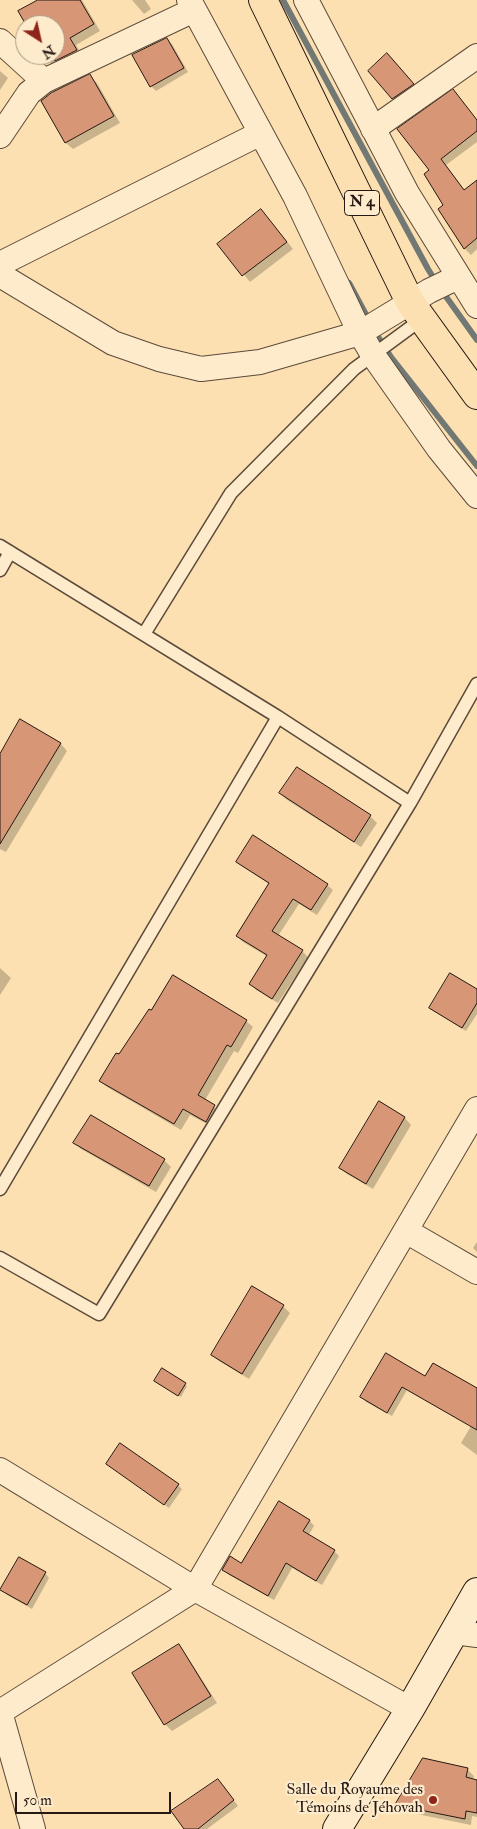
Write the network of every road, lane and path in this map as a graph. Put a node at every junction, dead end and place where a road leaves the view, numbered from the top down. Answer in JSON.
{"nodes":[{"id":1,"x":263,"y":0,"type":"edge"},
{"id":2,"x":306,"y":0,"type":"edge"},
{"id":3,"x":191,"y":5,"type":"edge"},
{"id":4,"x":0,"y":41,"type":"edge"},
{"id":5,"x":477,"y":56,"type":"edge"},
{"id":6,"x":44,"y":81,"type":"junction"},
{"id":7,"x":373,"y":129,"type":"junction"},
{"id":8,"x":260,"y":133,"type":"junction"},
{"id":9,"x":0,"y":136,"type":"edge"},
{"id":10,"x":0,"y":264,"type":"edge"},
{"id":11,"x":0,"y":275,"type":"edge"},
{"id":12,"x":458,"y":276,"type":"junction"},
{"id":13,"x":476,"y":301,"type":"edge"},
{"id":14,"x":416,"y":311,"type":"junction"},
{"id":15,"x":360,"y":333,"type":"junction"},
{"id":16,"x":373,"y":355,"type":"junction"},
{"id":17,"x":477,"y":395,"type":"edge"},
{"id":18,"x":477,"y":496,"type":"edge"},
{"id":19,"x":5,"y":549,"type":"edge"},
{"id":20,"x":0,"y":570,"type":"edge"},
{"id":21,"x":144,"y":634,"type":"junction"},
{"id":22,"x":477,"y":684,"type":"edge"},
{"id":23,"x":278,"y":717,"type":"junction"},
{"id":24,"x":410,"y":803,"type":"junction"},
{"id":25,"x":477,"y":1109,"type":"edge"},
{"id":26,"x":0,"y":1189,"type":"edge"},
{"id":27,"x":406,"y":1231,"type":"junction"},
{"id":28,"x":0,"y":1258,"type":"edge"},
{"id":29,"x":477,"y":1272,"type":"edge"},
{"id":30,"x":0,"y":1470,"type":"edge"},
{"id":31,"x":195,"y":1589,"type":"junction"},
{"id":32,"x":477,"y":1592,"type":"edge"},
{"id":33,"x":466,"y":1634,"type":"edge"},
{"id":34,"x":410,"y":1709,"type":"junction"},
{"id":35,"x":33,"y":1829,"type":"edge"},
{"id":36,"x":337,"y":1829,"type":"edge"}],
"edges":[{"from":1,"to":14,"type":"highway","number":"N 4"},
{"from":2,"to":7,"type":"street"},
{"from":3,"to":6,"type":"street"},
{"from":3,"to":8,"type":"street"},
{"from":4,"to":6,"type":"street"},
{"from":5,"to":7,"type":"street"},
{"from":6,"to":9,"type":"street"},
{"from":7,"to":12,"type":"street"},
{"from":8,"to":10,"type":"street"},
{"from":8,"to":15,"type":"street"},
{"from":11,"to":15,"type":"street"},
{"from":12,"to":13,"type":"street"},
{"from":12,"to":14,"type":"street"},
{"from":14,"to":15,"type":"street"},
{"from":14,"to":16,"type":"lane"},
{"from":14,"to":17,"type":"highway","number":"N 4"},
{"from":15,"to":16,"type":"street"},
{"from":16,"to":18,"type":"street"},
{"from":16,"to":21,"type":"lane"},
{"from":19,"to":20,"type":"lane"},
{"from":19,"to":21,"type":"lane"},
{"from":21,"to":23,"type":"lane"},
{"from":22,"to":24,"type":"lane"},
{"from":23,"to":24,"type":"lane"},
{"from":23,"to":26,"type":"lane"},
{"from":24,"to":28,"type":"lane"},
{"from":25,"to":27,"type":"street"},
{"from":27,"to":29,"type":"street"},
{"from":27,"to":31,"type":"street"},
{"from":30,"to":31,"type":"street"},
{"from":31,"to":34,"type":"street"},
{"from":31,"to":35,"type":"street"},
{"from":32,"to":33,"type":"main road"},
{"from":33,"to":34,"type":"main road"},
{"from":34,"to":36,"type":"main road"}]}
